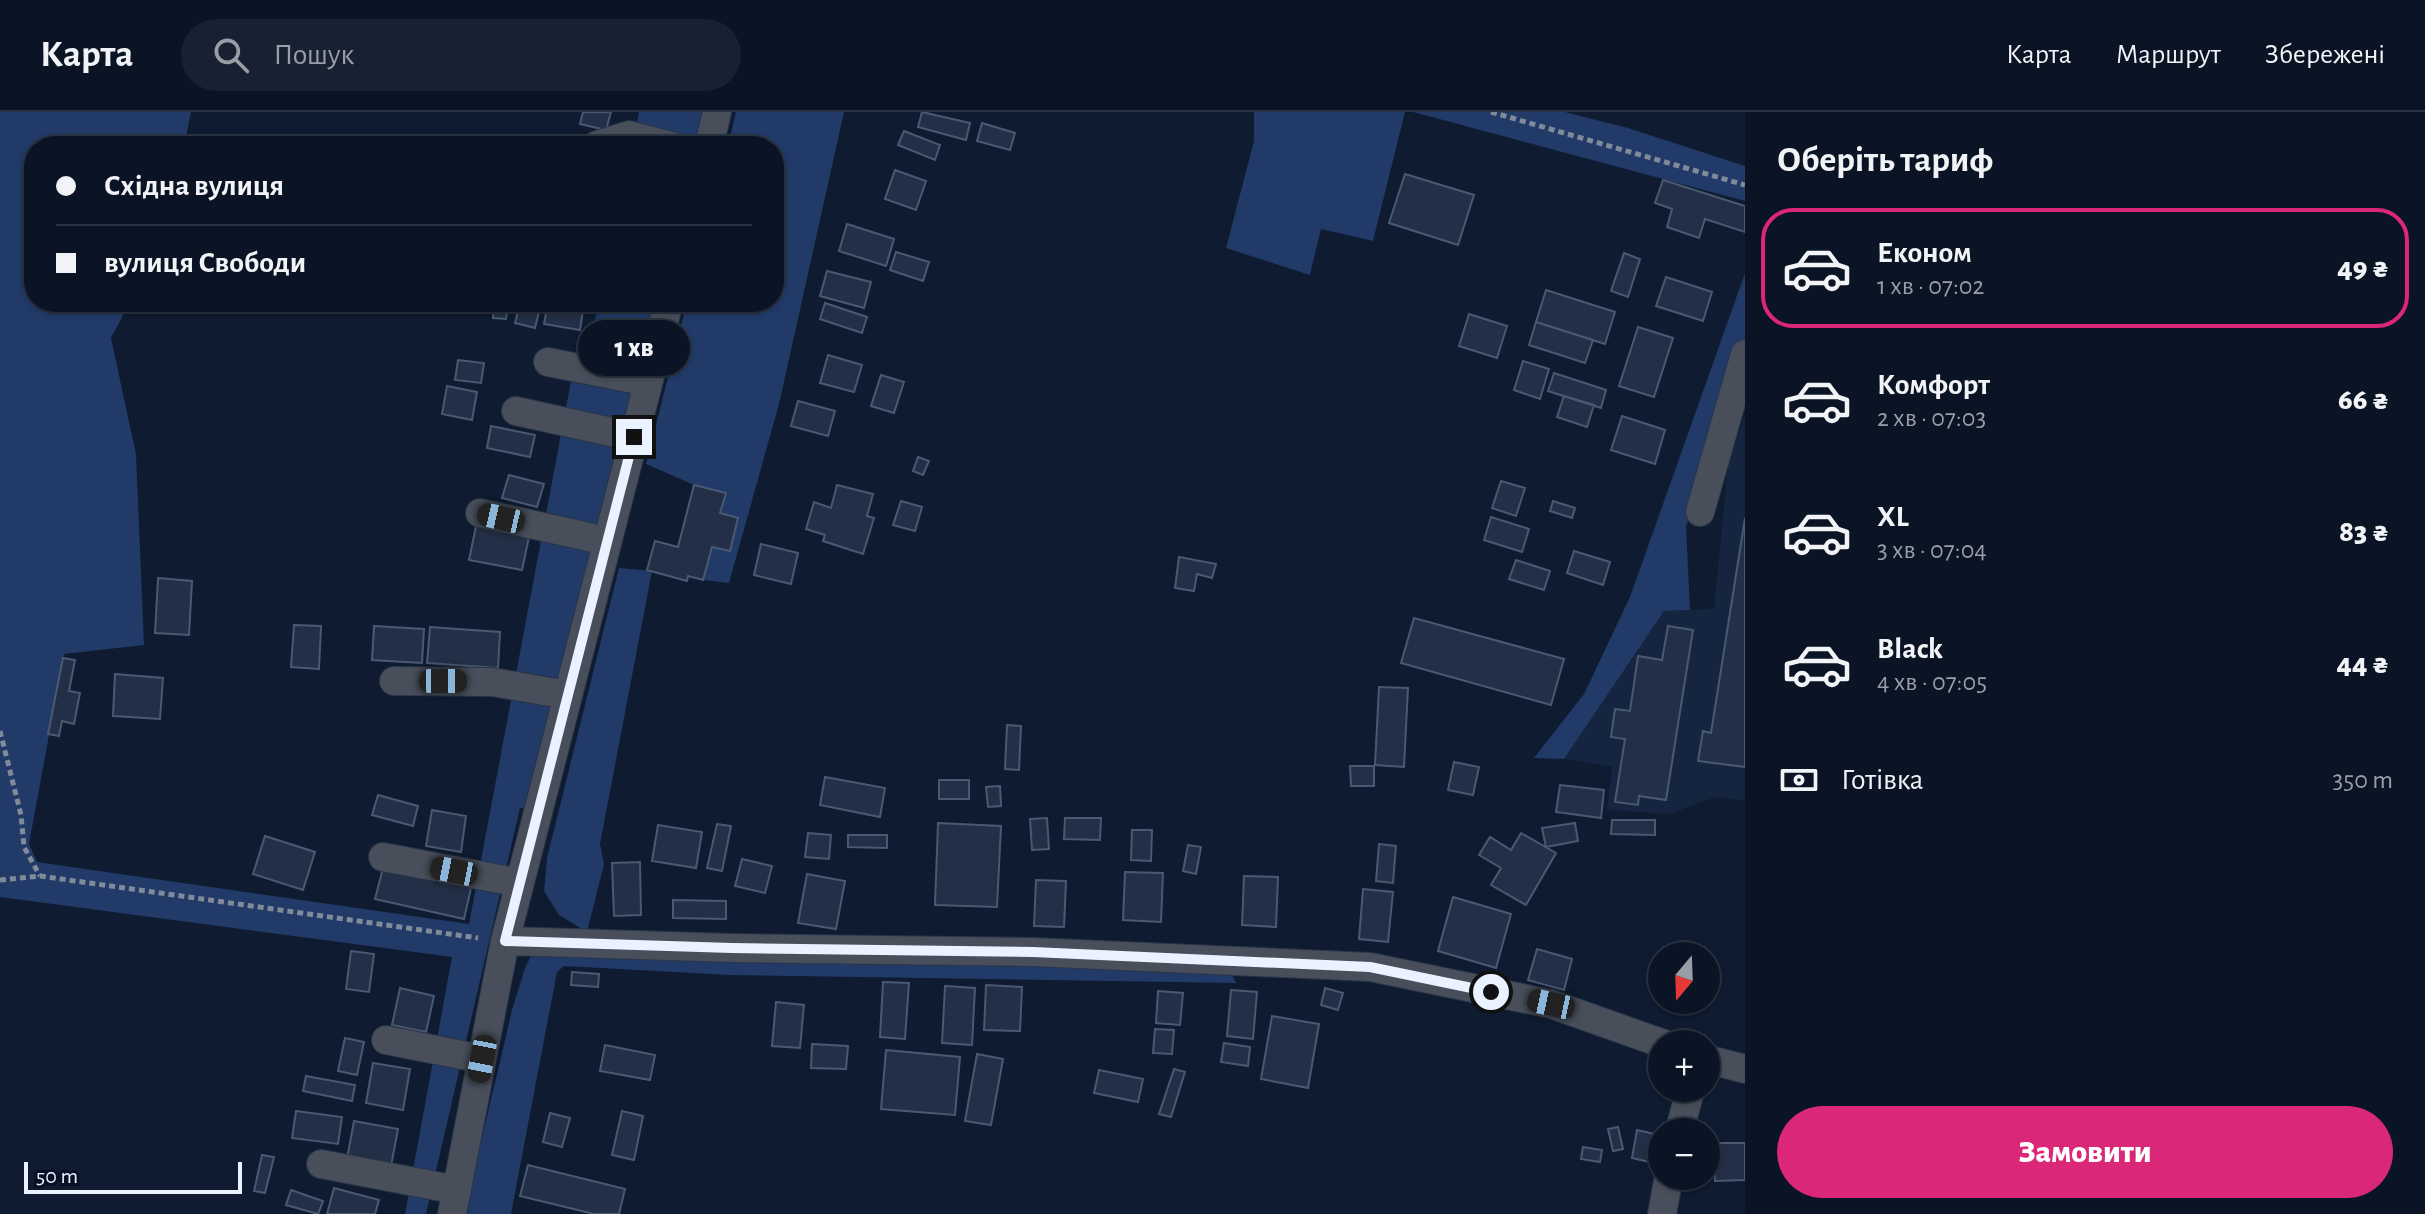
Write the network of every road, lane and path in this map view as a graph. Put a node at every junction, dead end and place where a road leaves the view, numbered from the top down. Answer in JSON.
{"nodes":[{"id":1,"x":717,"y":112,"type":"edge"},
{"id":2,"x":1491,"y":112,"type":"edge"},
{"id":3,"x":711,"y":136,"type":"edge"},
{"id":4,"x":1745,"y":185,"type":"edge"},
{"id":5,"x":666,"y":312,"type":"edge"},
{"id":6,"x":1745,"y":354,"type":"edge"},
{"id":7,"x":548,"y":362,"type":"dead end"},
{"id":8,"x":648,"y":382,"type":"junction"},
{"id":9,"x":516,"y":411,"type":"dead end"},
{"id":10,"x":634,"y":437,"type":"junction"},
{"id":11,"x":1700,"y":512,"type":"dead end"},
{"id":12,"x":480,"y":513,"type":"dead end"},
{"id":13,"x":607,"y":541,"type":"junction"},
{"id":14,"x":394,"y":681,"type":"dead end"},
{"id":15,"x":568,"y":695,"type":"junction"},
{"id":16,"x":0,"y":731,"type":"edge"},
{"id":17,"x":383,"y":857,"type":"dead end"},
{"id":18,"x":40,"y":876,"type":"junction"},
{"id":19,"x":0,"y":880,"type":"edge"},
{"id":20,"x":520,"y":883,"type":"junction"},
{"id":21,"x":505,"y":941,"type":"junction"},
{"id":22,"x":1648,"y":1038,"type":"edge"},
{"id":23,"x":386,"y":1040,"type":"dead end"},
{"id":24,"x":482,"y":1059,"type":"junction"},
{"id":25,"x":1720,"y":1063,"type":"edge"},
{"id":26,"x":1745,"y":1069,"type":"edge"},
{"id":27,"x":321,"y":1164,"type":"dead end"},
{"id":28,"x":1666,"y":1190,"type":"edge"},
{"id":29,"x":454,"y":1202,"type":"edge"},
{"id":30,"x":1662,"y":1214,"type":"edge"}],
"edges":[{"from":1,"to":3,"type":"street"},
{"from":2,"to":4,"type":"path"},
{"from":5,"to":8,"type":"street"},
{"from":6,"to":11,"type":"street"},
{"from":7,"to":8,"type":"street"},
{"from":8,"to":10,"type":"street"},
{"from":9,"to":10,"type":"street"},
{"from":10,"to":13,"type":"street"},
{"from":12,"to":13,"type":"street"},
{"from":13,"to":15,"type":"street"},
{"from":14,"to":15,"type":"street"},
{"from":15,"to":20,"type":"street"},
{"from":16,"to":18,"type":"path"},
{"from":17,"to":20,"type":"street"},
{"from":18,"to":19,"type":"path"},
{"from":18,"to":21,"type":"path"},
{"from":20,"to":21,"type":"street"},
{"from":21,"to":22,"type":"street"},
{"from":21,"to":24,"type":"street"},
{"from":23,"to":24,"type":"street"},
{"from":24,"to":29,"type":"street"},
{"from":25,"to":26,"type":"street"},
{"from":27,"to":29,"type":"street"},
{"from":28,"to":30,"type":"street"}]}
